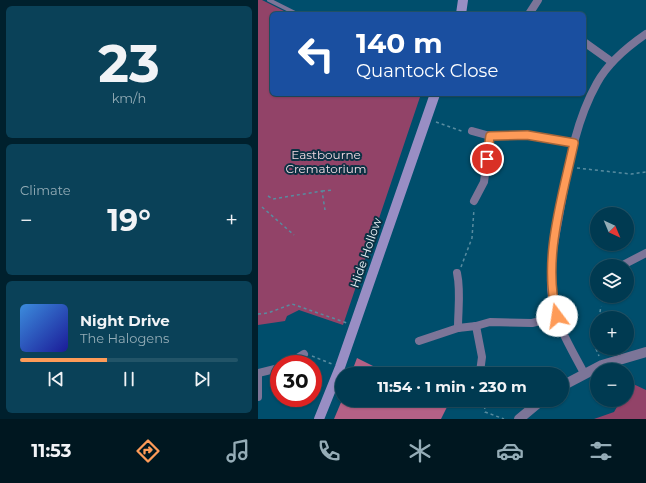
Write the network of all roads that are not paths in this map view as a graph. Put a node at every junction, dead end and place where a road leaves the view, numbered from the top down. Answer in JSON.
{"nodes":[{"id":1,"x":269,"y":0,"type":"edge"},
{"id":2,"x":463,"y":0,"type":"edge"},
{"id":3,"x":538,"y":0,"type":"edge"},
{"id":4,"x":293,"y":12,"type":"edge"},
{"id":5,"x":461,"y":12,"type":"edge"},
{"id":6,"x":531,"y":12,"type":"edge"},
{"id":7,"x":646,"y":34,"type":"edge"},
{"id":8,"x":586,"y":43,"type":"edge"},
{"id":9,"x":612,"y":62,"type":"junction"},
{"id":10,"x":434,"y":96,"type":"edge"},
{"id":11,"x":472,"y":131,"type":"road end"},
{"id":12,"x":490,"y":136,"type":"junction"},
{"id":13,"x":574,"y":143,"type":"junction"},
{"id":14,"x":474,"y":201,"type":"road end"},
{"id":15,"x":646,"y":253,"type":"edge"},
{"id":16,"x":634,"y":259,"type":"edge"},
{"id":17,"x":457,"y":273,"type":"road end"},
{"id":18,"x":557,"y":316,"type":"junction"},
{"id":19,"x":476,"y":326,"type":"junction"},
{"id":20,"x":458,"y":328,"type":"junction"},
{"id":21,"x":419,"y":341,"type":"dead end"},
{"id":22,"x":646,"y":352,"type":"edge"},
{"id":23,"x":481,"y":367,"type":"edge"},
{"id":24,"x":270,"y":370,"type":"edge"},
{"id":25,"x":258,"y":373,"type":"edge"},
{"id":26,"x":584,"y":373,"type":"junction"},
{"id":27,"x":569,"y":382,"type":"edge"},
{"id":28,"x":258,"y":397,"type":"edge"},
{"id":29,"x":534,"y":407,"type":"edge"},
{"id":30,"x":319,"y":419,"type":"edge"},
{"id":31,"x":519,"y":419,"type":"edge"}],
"edges":[{"from":1,"to":4,"type":"lane"},
{"from":2,"to":5,"type":"main road"},
{"from":3,"to":6,"type":"street"},
{"from":7,"to":9,"type":"street"},
{"from":8,"to":9,"type":"street"},
{"from":9,"to":13,"type":"street"},
{"from":10,"to":30,"type":"main road","name":"Hide Hollow"},
{"from":11,"to":12,"type":"street"},
{"from":12,"to":13,"type":"street"},
{"from":12,"to":14,"type":"street"},
{"from":13,"to":18,"type":"street"},
{"from":15,"to":16,"type":"street"},
{"from":17,"to":20,"type":"street"},
{"from":18,"to":19,"type":"street"},
{"from":18,"to":26,"type":"street"},
{"from":19,"to":20,"type":"street"},
{"from":19,"to":23,"type":"street"},
{"from":20,"to":21,"type":"street"},
{"from":22,"to":26,"type":"street"},
{"from":24,"to":25,"type":"street"},
{"from":25,"to":28,"type":"street"},
{"from":26,"to":27,"type":"street"},
{"from":29,"to":31,"type":"street"}]}
